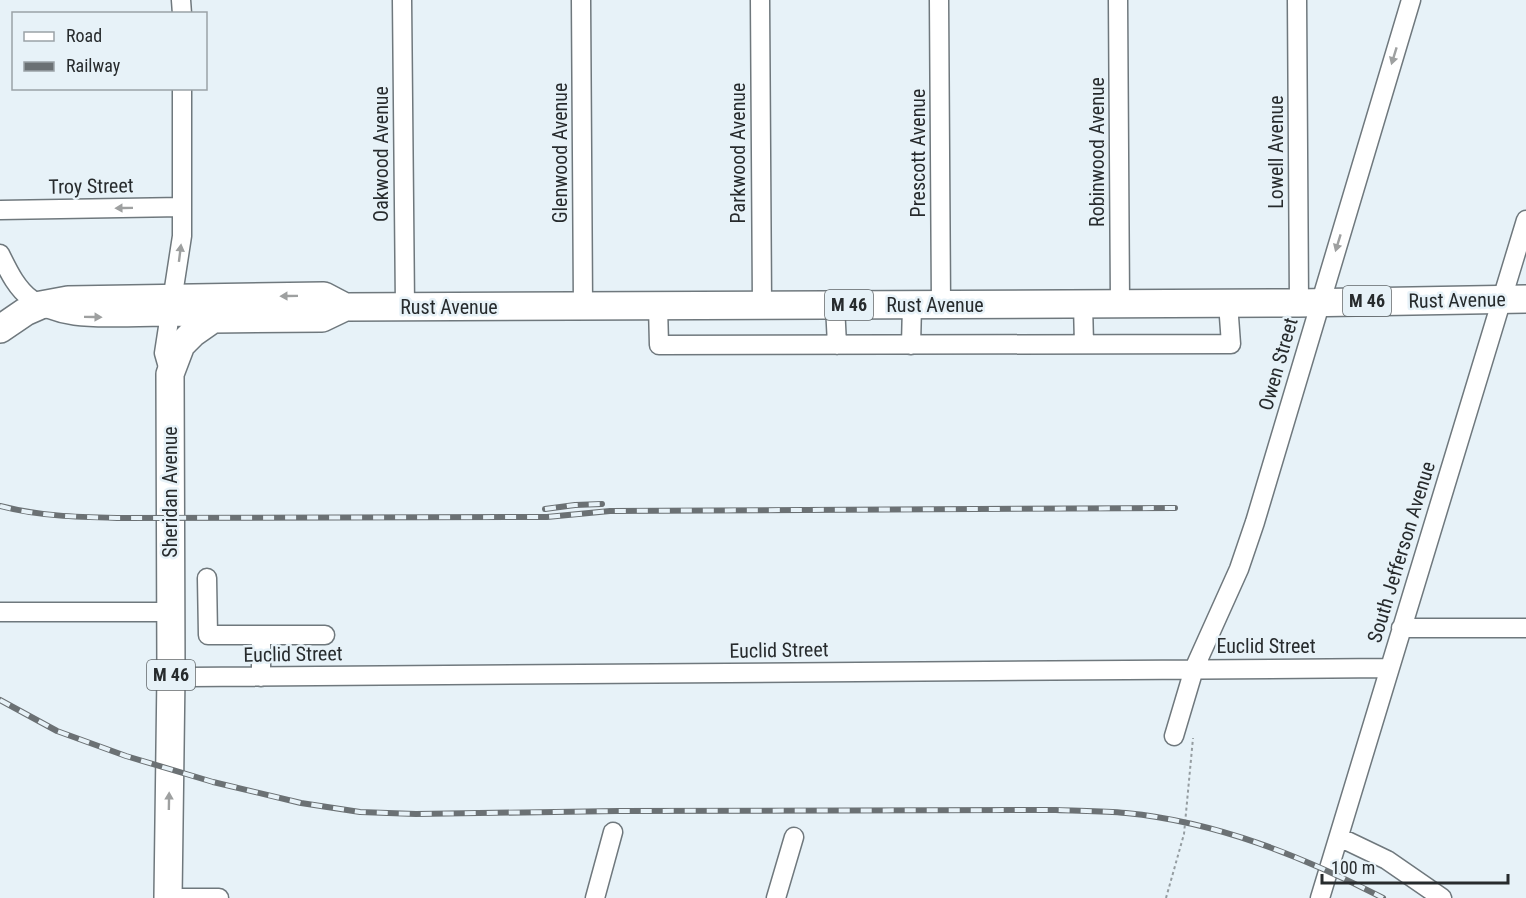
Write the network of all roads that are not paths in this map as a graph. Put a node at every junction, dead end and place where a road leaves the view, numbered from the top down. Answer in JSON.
{"nodes":[{"id":1,"x":402,"y":0,"type":"edge"},
{"id":2,"x":581,"y":0,"type":"edge"},
{"id":3,"x":760,"y":0,"type":"edge"},
{"id":4,"x":939,"y":0,"type":"edge"},
{"id":5,"x":1118,"y":0,"type":"edge"},
{"id":6,"x":1298,"y":0,"type":"edge"},
{"id":7,"x":1411,"y":0,"type":"edge"},
{"id":8,"x":182,"y":90,"type":"edge"},
{"id":9,"x":182,"y":207,"type":"junction"},
{"id":10,"x":0,"y":210,"type":"edge"},
{"id":11,"x":1526,"y":220,"type":"edge"},
{"id":12,"x":0,"y":254,"type":"edge"},
{"id":13,"x":1514,"y":299,"type":"edge"},
{"id":14,"x":1310,"y":302,"type":"junction"},
{"id":15,"x":1228,"y":303,"type":"junction"},
{"id":16,"x":1083,"y":304,"type":"junction"},
{"id":17,"x":1120,"y":304,"type":"junction"},
{"id":18,"x":41,"y":305,"type":"junction"},
{"id":19,"x":762,"y":305,"type":"junction"},
{"id":20,"x":835,"y":305,"type":"junction"},
{"id":21,"x":912,"y":305,"type":"junction"},
{"id":22,"x":941,"y":305,"type":"junction"},
{"id":23,"x":583,"y":306,"type":"junction"},
{"id":24,"x":658,"y":306,"type":"junction"},
{"id":25,"x":170,"y":307,"type":"junction"},
{"id":26,"x":345,"y":307,"type":"junction"},
{"id":27,"x":405,"y":307,"type":"junction"},
{"id":28,"x":213,"y":319,"type":"junction"},
{"id":29,"x":0,"y":329,"type":"edge"},
{"id":30,"x":1084,"y":344,"type":"junction"},
{"id":31,"x":837,"y":345,"type":"junction"},
{"id":32,"x":911,"y":345,"type":"junction"},
{"id":33,"x":170,"y":374,"type":"junction"},
{"id":34,"x":207,"y":578,"type":"dead end"},
{"id":35,"x":0,"y":612,"type":"edge"},
{"id":36,"x":170,"y":612,"type":"junction"},
{"id":37,"x":1401,"y":628,"type":"junction"},
{"id":38,"x":1526,"y":628,"type":"edge"},
{"id":39,"x":261,"y":635,"type":"junction"},
{"id":40,"x":325,"y":635,"type":"dead end"},
{"id":41,"x":1389,"y":668,"type":"junction"},
{"id":42,"x":1194,"y":669,"type":"junction"},
{"id":43,"x":171,"y":674,"type":"junction"},
{"id":44,"x":261,"y":677,"type":"junction"},
{"id":45,"x":1174,"y":736,"type":"dead end"},
{"id":46,"x":613,"y":832,"type":"dead end"},
{"id":47,"x":794,"y":837,"type":"dead end"},
{"id":48,"x":1339,"y":837,"type":"junction"},
{"id":49,"x":168,"y":898,"type":"edge"},
{"id":50,"x":182,"y":898,"type":"edge"},
{"id":51,"x":219,"y":898,"type":"edge"},
{"id":52,"x":595,"y":898,"type":"edge"},
{"id":53,"x":776,"y":898,"type":"edge"},
{"id":54,"x":1320,"y":898,"type":"edge"},
{"id":55,"x":1442,"y":898,"type":"edge"}],
"edges":[{"from":1,"to":27,"type":"street","name":"Oakwood Avenue"},
{"from":2,"to":23,"type":"street","name":"Glenwood Avenue"},
{"from":3,"to":19,"type":"street","name":"Parkwood Avenue"},
{"from":4,"to":22,"type":"street","name":"Prescott Avenue"},
{"from":5,"to":17,"type":"street","name":"Robinwood Avenue"},
{"from":6,"to":14,"type":"street","name":"Lowell Avenue"},
{"from":7,"to":14,"type":"street","name":"Owen Street","one_way":true},
{"from":8,"to":9,"type":"street","name":"Sheridan Avenue"},
{"from":9,"to":10,"type":"street","name":"Troy Street","one_way":true},
{"from":25,"to":9,"type":"street","name":"Sheridan Avenue","one_way":true},
{"from":11,"to":13,"type":"street","name":"South Jefferson Avenue"},
{"from":12,"to":18,"type":"street"},
{"from":13,"to":14,"type":"highway","name":"Rust Avenue","number":"M 46"},
{"from":13,"to":37,"type":"street","name":"South Jefferson Avenue"},
{"from":14,"to":15,"type":"highway","name":"Rust Avenue","number":"M 46"},
{"from":14,"to":42,"type":"street","name":"Owen Street"},
{"from":15,"to":17,"type":"highway","name":"Rust Avenue","number":"M 46"},
{"from":15,"to":30,"type":"street"},
{"from":16,"to":17,"type":"highway","name":"Rust Avenue","number":"M 46"},
{"from":16,"to":22,"type":"highway","name":"Rust Avenue","number":"M 46"},
{"from":16,"to":30,"type":"street"},
{"from":18,"to":25,"type":"highway","name":"Rust Avenue","number":"M 46"},
{"from":18,"to":29,"type":"highway","name":"Rust Avenue","number":"M 46"},
{"from":19,"to":20,"type":"highway","name":"Rust Avenue","number":"M 46"},
{"from":19,"to":24,"type":"highway","name":"Rust Avenue","number":"M 46"},
{"from":20,"to":21,"type":"highway","name":"Rust Avenue","number":"M 46"},
{"from":20,"to":31,"type":"street"},
{"from":21,"to":22,"type":"highway","name":"Rust Avenue","number":"M 46"},
{"from":21,"to":32,"type":"street"},
{"from":23,"to":24,"type":"highway","name":"Rust Avenue","number":"M 46"},
{"from":23,"to":27,"type":"highway","name":"Rust Avenue","number":"M 46"},
{"from":24,"to":31,"type":"street"},
{"from":26,"to":25,"type":"highway","name":"Rust Avenue","number":"M 46","one_way":true},
{"from":25,"to":28,"type":"street","name":"Rust Avenue"},
{"from":25,"to":33,"type":"street","name":"Sheridan Avenue"},
{"from":26,"to":27,"type":"highway","name":"Rust Avenue","number":"M 46"},
{"from":26,"to":28,"type":"highway","name":"Rust Avenue","number":"M 46"},
{"from":28,"to":33,"type":"highway","number":"M 46"},
{"from":30,"to":32,"type":"street"},
{"from":31,"to":32,"type":"street"},
{"from":33,"to":36,"type":"highway","name":"Sheridan Avenue","number":"M 46"},
{"from":34,"to":39,"type":"street"},
{"from":35,"to":36,"type":"street"},
{"from":36,"to":43,"type":"highway","name":"Sheridan Avenue","number":"M 46"},
{"from":37,"to":38,"type":"street"},
{"from":37,"to":41,"type":"street","name":"South Jefferson Avenue"},
{"from":39,"to":40,"type":"street"},
{"from":39,"to":44,"type":"street"},
{"from":41,"to":42,"type":"street","name":"Euclid Street"},
{"from":41,"to":48,"type":"street","name":"South Jefferson Avenue"},
{"from":42,"to":44,"type":"street","name":"Euclid Street"},
{"from":42,"to":45,"type":"street","name":"Owen Street"},
{"from":43,"to":44,"type":"street","name":"Euclid Street"},
{"from":49,"to":43,"type":"highway","name":"Sheridan Avenue","number":"M 46","one_way":true},
{"from":46,"to":52,"type":"street"},
{"from":47,"to":53,"type":"street"},
{"from":48,"to":54,"type":"street","name":"South Jefferson Avenue"},
{"from":48,"to":55,"type":"street"},
{"from":50,"to":51,"type":"street"}]}
